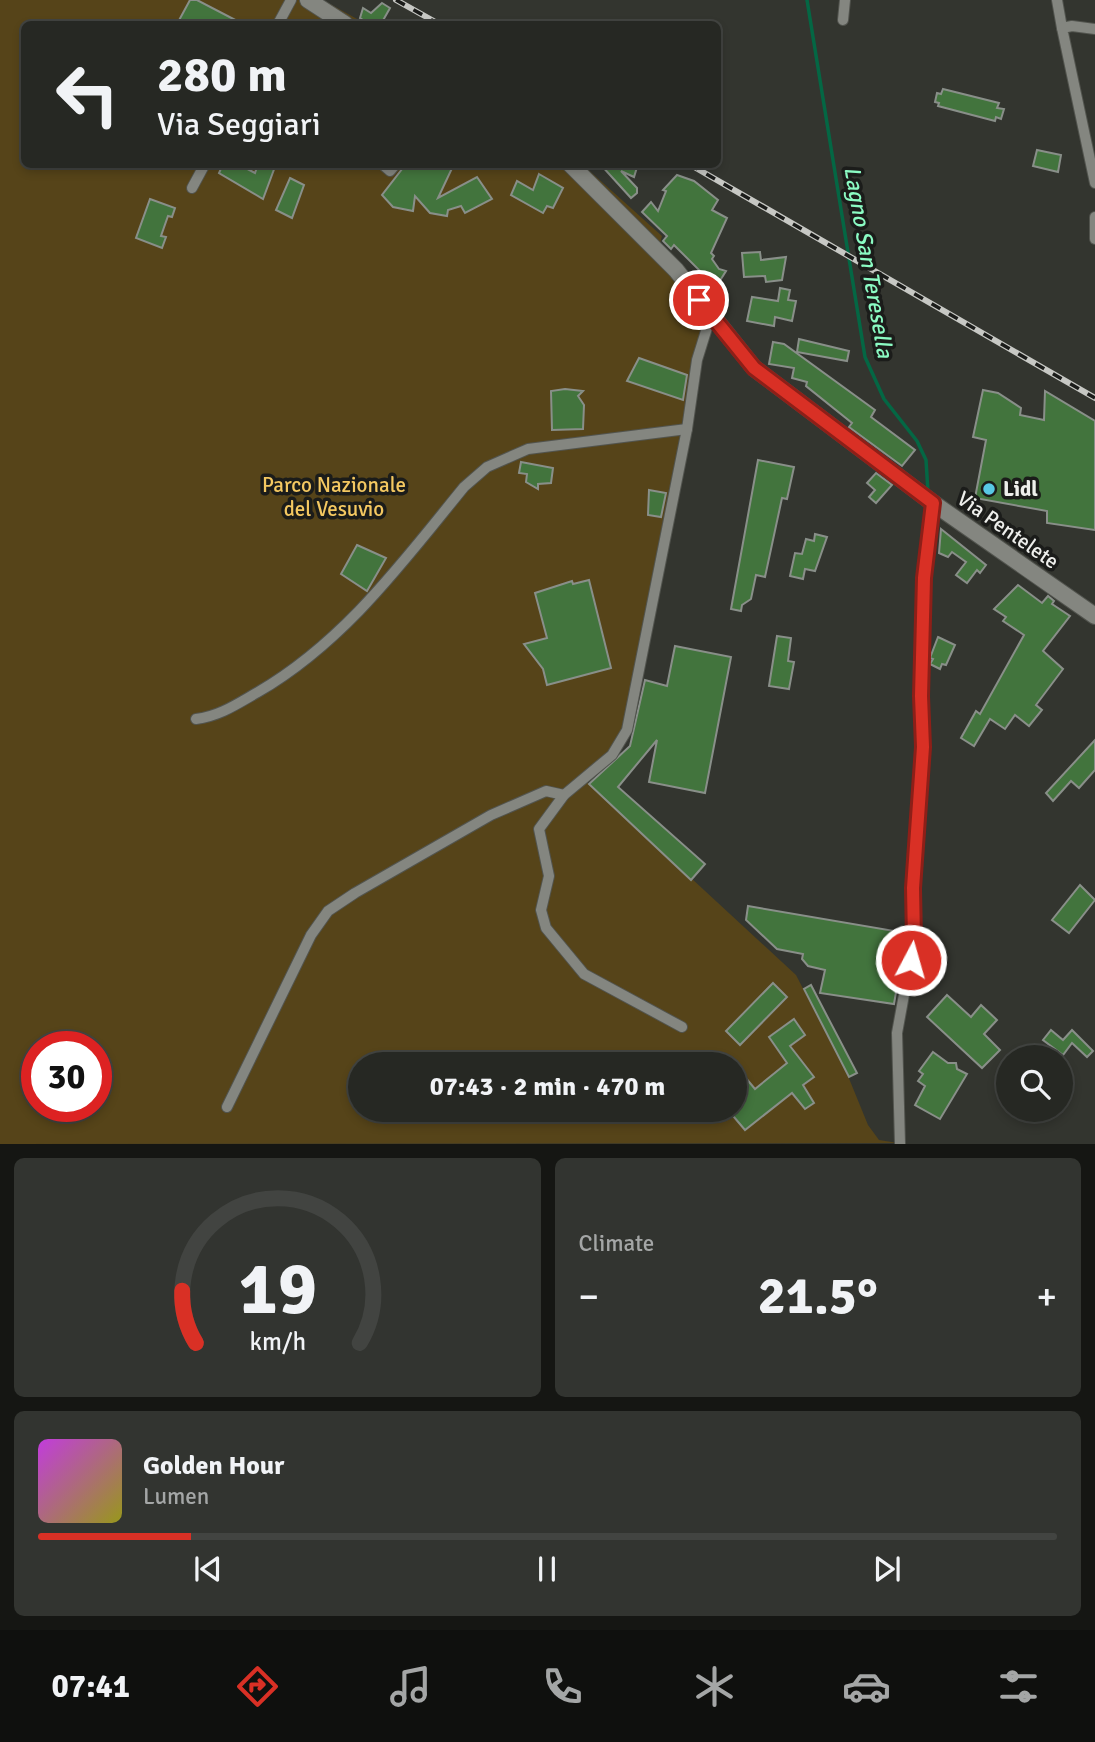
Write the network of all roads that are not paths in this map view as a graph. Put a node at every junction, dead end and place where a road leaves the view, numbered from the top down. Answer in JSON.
{"nodes":[{"id":1,"x":290,"y":0,"type":"edge"},
{"id":2,"x":308,"y":0,"type":"edge"},
{"id":3,"x":845,"y":0,"type":"edge"},
{"id":4,"x":1056,"y":0,"type":"edge"},
{"id":5,"x":843,"y":20,"type":"dead end"},
{"id":6,"x":280,"y":21,"type":"edge"},
{"id":7,"x":340,"y":21,"type":"edge"},
{"id":8,"x":1062,"y":28,"type":"junction"},
{"id":9,"x":1095,"y":29,"type":"edge"},
{"id":10,"x":203,"y":168,"type":"edge"},
{"id":11,"x":574,"y":168,"type":"edge"},
{"id":12,"x":1095,"y":183,"type":"edge"},
{"id":13,"x":192,"y":188,"type":"dead end"},
{"id":14,"x":1095,"y":217,"type":"edge"},
{"id":15,"x":1095,"y":239,"type":"edge"},
{"id":16,"x":711,"y":315,"type":"junction"},
{"id":17,"x":687,"y":429,"type":"junction"},
{"id":18,"x":933,"y":503,"type":"junction"},
{"id":19,"x":1095,"y":616,"type":"edge"},
{"id":20,"x":196,"y":719,"type":"dead end"},
{"id":21,"x":564,"y":795,"type":"junction"},
{"id":22,"x":682,"y":1027,"type":"dead end"},
{"id":23,"x":227,"y":1107,"type":"dead end"},
{"id":24,"x":900,"y":1143,"type":"edge"}],
"edges":[{"from":1,"to":6,"type":"street"},
{"from":2,"to":7,"type":"main road"},
{"from":3,"to":5,"type":"street"},
{"from":4,"to":8,"type":"street"},
{"from":8,"to":9,"type":"street"},
{"from":8,"to":12,"type":"street"},
{"from":10,"to":13,"type":"street"},
{"from":11,"to":16,"type":"main road","name":"Via Pentelete"},
{"from":14,"to":15,"type":"street"},
{"from":16,"to":17,"type":"street"},
{"from":16,"to":18,"type":"main road","name":"Via Pentelete"},
{"from":17,"to":20,"type":"street"},
{"from":17,"to":21,"type":"street"},
{"from":18,"to":19,"type":"main road","name":"Via Pentelete"},
{"from":18,"to":24,"type":"street"},
{"from":21,"to":22,"type":"street"},
{"from":21,"to":23,"type":"street"}]}
